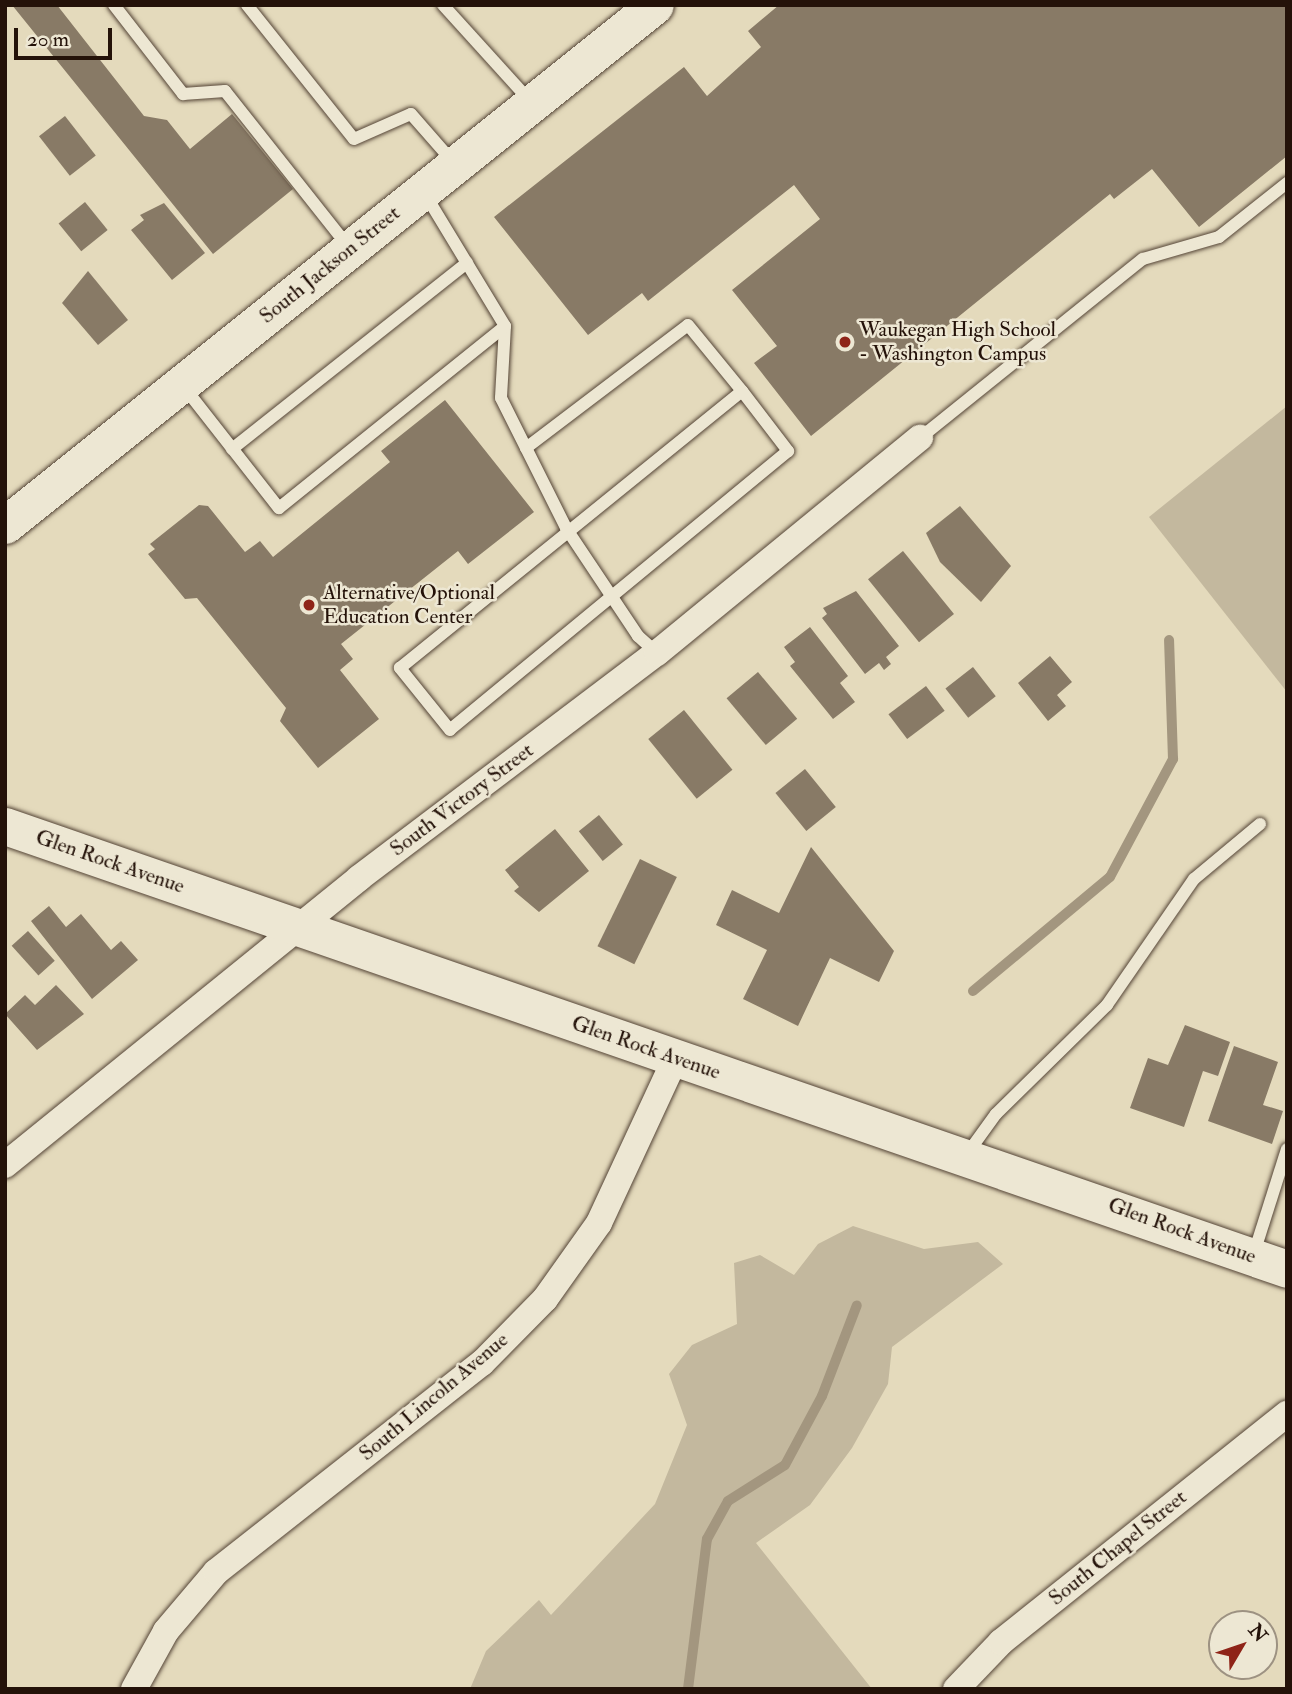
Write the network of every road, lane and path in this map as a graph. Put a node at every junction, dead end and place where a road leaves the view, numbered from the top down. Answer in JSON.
{"nodes":[{"id":1,"x":114,"y":5,"type":"edge"},
{"id":2,"x":247,"y":5,"type":"edge"},
{"id":3,"x":443,"y":5,"type":"edge"},
{"id":4,"x":655,"y":5,"type":"edge"},
{"id":5,"x":532,"y":104,"type":"junction"},
{"id":6,"x":455,"y":165,"type":"junction"},
{"id":7,"x":1287,"y":183,"type":"edge"},
{"id":8,"x":423,"y":191,"type":"junction"},
{"id":9,"x":351,"y":248,"type":"junction"},
{"id":10,"x":467,"y":263,"type":"junction"},
{"id":11,"x":505,"y":326,"type":"junction"},
{"id":12,"x":181,"y":384,"type":"junction"},
{"id":13,"x":742,"y":391,"type":"junction"},
{"id":14,"x":920,"y":438,"type":"joint"},
{"id":15,"x":526,"y":448,"type":"junction"},
{"id":16,"x":232,"y":449,"type":"junction"},
{"id":17,"x":5,"y":525,"type":"edge"},
{"id":18,"x":566,"y":528,"type":"junction"},
{"id":19,"x":612,"y":597,"type":"junction"},
{"id":20,"x":657,"y":653,"type":"junction"},
{"id":21,"x":1260,"y":824,"type":"dead end"},
{"id":22,"x":5,"y":826,"type":"edge"},
{"id":23,"x":300,"y":927,"type":"junction"},
{"id":24,"x":674,"y":1059,"type":"junction"},
{"id":25,"x":1287,"y":1149,"type":"edge"},
{"id":26,"x":967,"y":1155,"type":"junction"},
{"id":27,"x":5,"y":1165,"type":"edge"},
{"id":28,"x":1252,"y":1257,"type":"junction"},
{"id":29,"x":1287,"y":1269,"type":"edge"},
{"id":30,"x":1287,"y":1414,"type":"edge"},
{"id":31,"x":134,"y":1689,"type":"edge"},
{"id":32,"x":956,"y":1689,"type":"edge"}],
"edges":[{"from":1,"to":9,"type":"lane"},
{"from":2,"to":6,"type":"lane"},
{"from":3,"to":5,"type":"lane"},
{"from":4,"to":5,"type":"street","name":"South Jackson Street"},
{"from":5,"to":6,"type":"street","name":"South Jackson Street"},
{"from":6,"to":8,"type":"street","name":"South Jackson Street"},
{"from":7,"to":14,"type":"lane"},
{"from":8,"to":9,"type":"street","name":"South Jackson Street"},
{"from":8,"to":10,"type":"lane"},
{"from":9,"to":12,"type":"street","name":"South Jackson Street"},
{"from":10,"to":11,"type":"lane"},
{"from":10,"to":16,"type":"lane"},
{"from":11,"to":15,"type":"lane"},
{"from":11,"to":16,"type":"lane"},
{"from":12,"to":16,"type":"lane"},
{"from":12,"to":17,"type":"street","name":"South Jackson Street"},
{"from":13,"to":15,"type":"lane"},
{"from":13,"to":18,"type":"lane"},
{"from":13,"to":19,"type":"lane"},
{"from":14,"to":20,"type":"street","name":"South Victory Street"},
{"from":15,"to":18,"type":"lane"},
{"from":18,"to":19,"type":"lane"},
{"from":18,"to":19,"type":"lane"},
{"from":19,"to":20,"type":"lane"},
{"from":20,"to":23,"type":"street","name":"South Victory Street"},
{"from":21,"to":26,"type":"lane"},
{"from":22,"to":23,"type":"street","name":"Glen Rock Avenue"},
{"from":23,"to":24,"type":"street","name":"Glen Rock Avenue"},
{"from":23,"to":27,"type":"street","name":"South Victory Street"},
{"from":24,"to":26,"type":"street","name":"Glen Rock Avenue"},
{"from":24,"to":31,"type":"street","name":"South Lincoln Avenue"},
{"from":25,"to":28,"type":"lane"},
{"from":26,"to":28,"type":"street","name":"Glen Rock Avenue"},
{"from":28,"to":29,"type":"street","name":"Glen Rock Avenue"},
{"from":30,"to":32,"type":"street","name":"South Chapel Street"}]}
